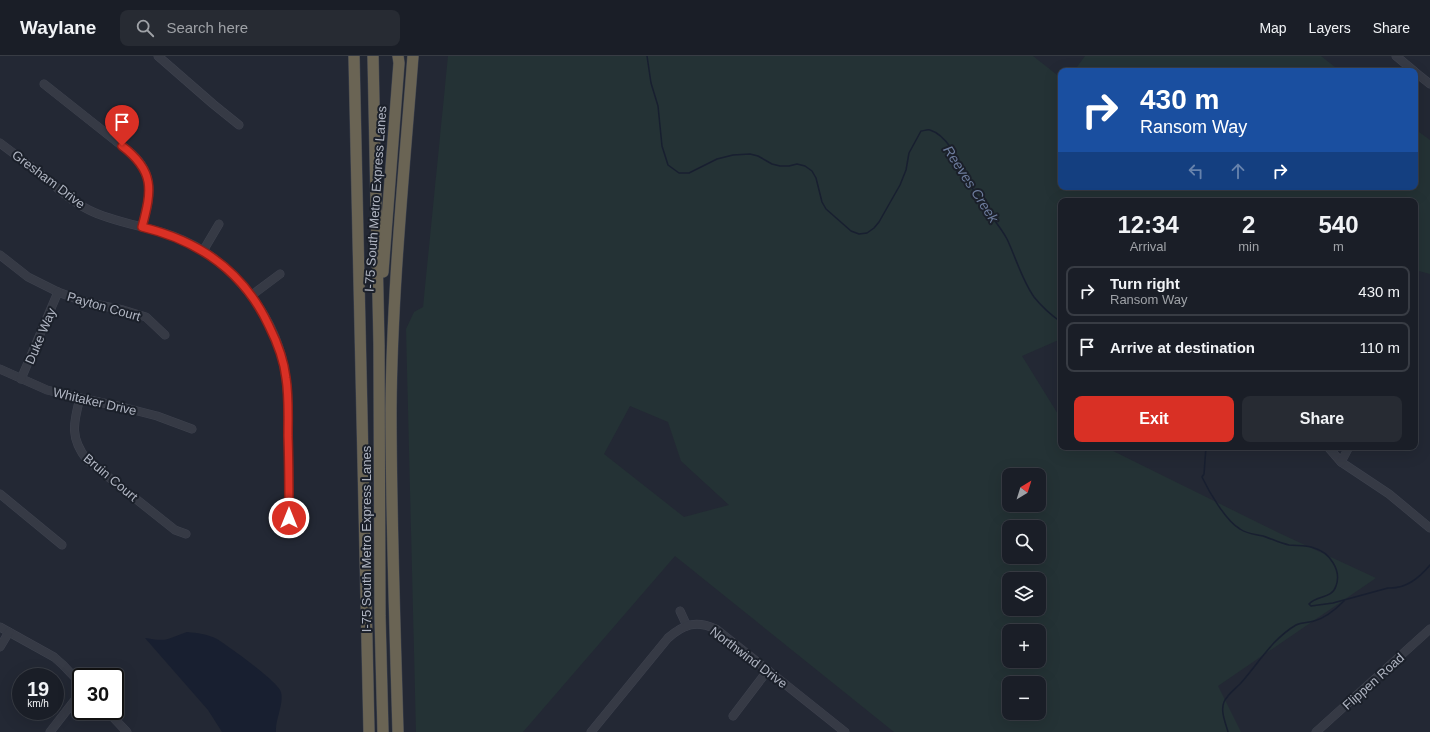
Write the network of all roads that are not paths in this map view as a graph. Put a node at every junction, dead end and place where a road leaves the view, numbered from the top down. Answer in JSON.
{"nodes":[{"id":1,"x":158,"y":56,"type":"edge"},
{"id":2,"x":354,"y":56,"type":"edge"},
{"id":3,"x":373,"y":56,"type":"edge"},
{"id":4,"x":413,"y":56,"type":"edge"},
{"id":5,"x":1396,"y":56,"type":"edge"},
{"id":6,"x":399,"y":58,"type":"edge"},
{"id":7,"x":1411,"y":68,"type":"edge"},
{"id":8,"x":1418,"y":74,"type":"edge"},
{"id":9,"x":44,"y":84,"type":"dead end"},
{"id":10,"x":1430,"y":84,"type":"edge"},
{"id":11,"x":240,"y":125,"type":"dead end"},
{"id":12,"x":0,"y":143,"type":"edge"},
{"id":13,"x":219,"y":224,"type":"dead end"},
{"id":14,"x":142,"y":227,"type":"junction"},
{"id":15,"x":203,"y":251,"type":"junction"},
{"id":16,"x":0,"y":255,"type":"edge"},
{"id":17,"x":280,"y":274,"type":"dead end"},
{"id":18,"x":58,"y":292,"type":"junction"},
{"id":19,"x":252,"y":295,"type":"junction"},
{"id":20,"x":165,"y":335,"type":"dead end"},
{"id":21,"x":379,"y":345,"type":"junction"},
{"id":22,"x":0,"y":369,"type":"edge"},
{"id":23,"x":21,"y":379,"type":"junction"},
{"id":24,"x":80,"y":398,"type":"junction"},
{"id":25,"x":192,"y":429,"type":"dead end"},
{"id":26,"x":1331,"y":450,"type":"edge"},
{"id":27,"x":1347,"y":450,"type":"edge"},
{"id":28,"x":1341,"y":462,"type":"junction"},
{"id":29,"x":0,"y":494,"type":"edge"},
{"id":30,"x":289,"y":518,"type":"dead end"},
{"id":31,"x":1430,"y":528,"type":"edge"},
{"id":32,"x":186,"y":534,"type":"dead end"},
{"id":33,"x":62,"y":545,"type":"dead end"},
{"id":34,"x":680,"y":611,"type":"dead end"},
{"id":35,"x":686,"y":626,"type":"junction"},
{"id":36,"x":0,"y":627,"type":"edge"},
{"id":37,"x":1430,"y":631,"type":"edge"},
{"id":38,"x":9,"y":632,"type":"junction"},
{"id":39,"x":0,"y":647,"type":"edge"},
{"id":40,"x":768,"y":670,"type":"junction"},
{"id":41,"x":72,"y":674,"type":"edge"},
{"id":42,"x":72,"y":704,"type":"edge"},
{"id":43,"x":733,"y":716,"type":"dead end"},
{"id":44,"x":116,"y":720,"type":"edge"},
{"id":45,"x":840,"y":730,"type":"edge"},
{"id":46,"x":50,"y":732,"type":"edge"},
{"id":47,"x":127,"y":732,"type":"edge"},
{"id":48,"x":369,"y":732,"type":"edge"},
{"id":49,"x":383,"y":732,"type":"edge"},
{"id":50,"x":398,"y":732,"type":"edge"},
{"id":51,"x":592,"y":732,"type":"edge"},
{"id":52,"x":1316,"y":732,"type":"edge"}],
"edges":[{"from":1,"to":11,"type":"street"},
{"from":2,"to":48,"type":"highway"},
{"from":3,"to":21,"type":"highway","name":"I-75 South Metro Express Lanes"},
{"from":4,"to":50,"type":"highway"},
{"from":5,"to":7,"type":"street"},
{"from":6,"to":21,"type":"highway","name":"I-75 South Metro Express Lanes"},
{"from":8,"to":10,"type":"street"},
{"from":9,"to":14,"type":"street"},
{"from":12,"to":14,"type":"street","name":"Gresham Drive"},
{"from":13,"to":15,"type":"street"},
{"from":14,"to":15,"type":"street","name":"Gresham Drive"},
{"from":15,"to":19,"type":"street","name":"Gresham Drive"},
{"from":16,"to":18,"type":"street","name":"Payton Court"},
{"from":17,"to":19,"type":"street"},
{"from":18,"to":20,"type":"street","name":"Payton Court"},
{"from":18,"to":23,"type":"street","name":"Duke Way"},
{"from":19,"to":30,"type":"street","name":"Gresham Drive"},
{"from":21,"to":49,"type":"highway","name":"I-75 South Metro Express Lanes"},
{"from":22,"to":23,"type":"street","name":"Whitaker Drive"},
{"from":23,"to":24,"type":"street","name":"Whitaker Drive"},
{"from":24,"to":25,"type":"street","name":"Whitaker Drive"},
{"from":24,"to":32,"type":"street","name":"Bruin Court"},
{"from":26,"to":28,"type":"street"},
{"from":27,"to":28,"type":"street"},
{"from":28,"to":31,"type":"street"},
{"from":29,"to":33,"type":"street"},
{"from":34,"to":35,"type":"street"},
{"from":35,"to":40,"type":"street","name":"Northwind Drive"},
{"from":35,"to":51,"type":"street","name":"Northwind Drive"},
{"from":36,"to":38,"type":"street"},
{"from":37,"to":52,"type":"street","name":"Flippen Road"},
{"from":38,"to":39,"type":"street"},
{"from":38,"to":41,"type":"street"},
{"from":40,"to":43,"type":"street"},
{"from":40,"to":45,"type":"street","name":"Northwind Drive"},
{"from":42,"to":46,"type":"street"},
{"from":44,"to":47,"type":"street"}]}
